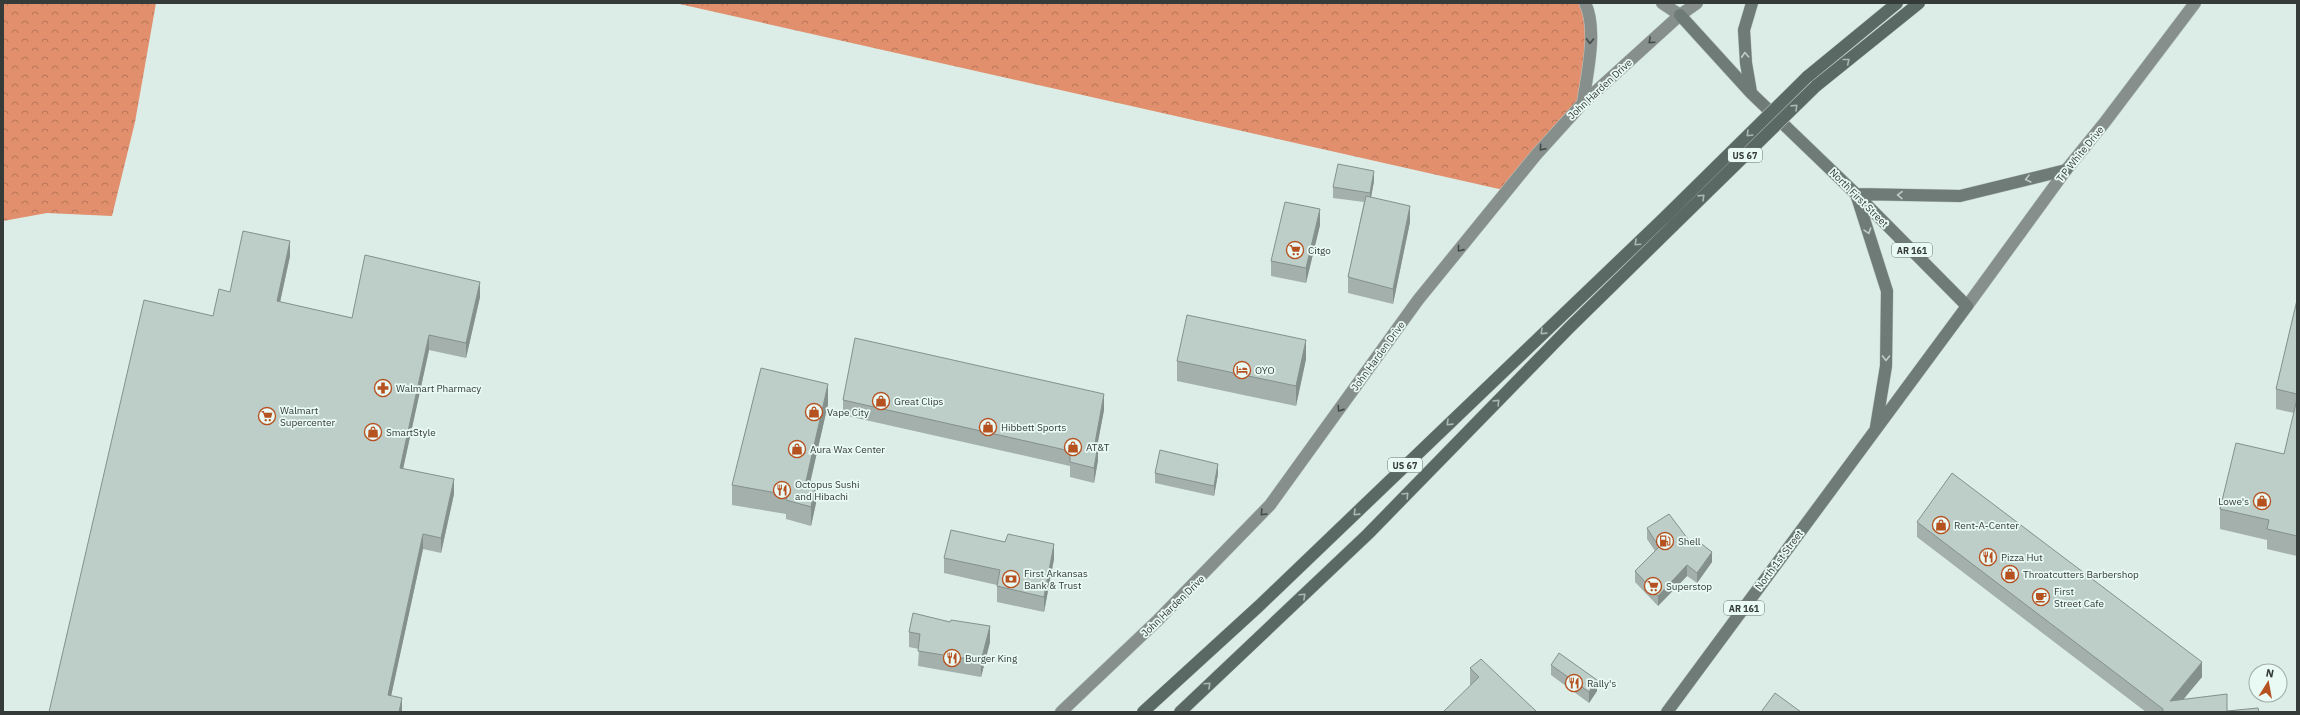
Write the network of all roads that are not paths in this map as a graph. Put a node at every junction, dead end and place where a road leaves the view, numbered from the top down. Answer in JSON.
{"nodes":[{"id":1,"x":1585,"y":3,"type":"edge"},
{"id":2,"x":1662,"y":3,"type":"edge"},
{"id":3,"x":1670,"y":3,"type":"edge"},
{"id":4,"x":1697,"y":3,"type":"edge"},
{"id":5,"x":1752,"y":3,"type":"edge"},
{"id":6,"x":1897,"y":3,"type":"edge"},
{"id":7,"x":1918,"y":3,"type":"edge"},
{"id":8,"x":2195,"y":3,"type":"edge"},
{"id":9,"x":1680,"y":15,"type":"junction"},
{"id":10,"x":1751,"y":93,"type":"junction"},
{"id":11,"x":1583,"y":103,"type":"junction"},
{"id":12,"x":2066,"y":170,"type":"junction"},
{"id":13,"x":1856,"y":194,"type":"junction"},
{"id":14,"x":1670,"y":220,"type":"junction"},
{"id":15,"x":1967,"y":306,"type":"junction"},
{"id":16,"x":1876,"y":430,"type":"junction"},
{"id":17,"x":1061,"y":712,"type":"edge"},
{"id":18,"x":1143,"y":712,"type":"edge"},
{"id":19,"x":1180,"y":712,"type":"edge"},
{"id":20,"x":1666,"y":712,"type":"edge"}],
"edges":[{"from":1,"to":11,"type":"main road","one_way":true},
{"from":2,"to":9,"type":"main road"},
{"from":3,"to":9,"type":"main road"},
{"from":4,"to":9,"type":"main road","name":"John Harden Drive"},
{"from":10,"to":5,"type":"main road","one_way":true},
{"from":6,"to":14,"type":"highway","number":"US 67","one_way":true,"bridge":true},
{"from":14,"to":7,"type":"highway","number":"US 67","one_way":true,"bridge":true},
{"from":8,"to":12,"type":"main road","name":"T P White Drive"},
{"from":9,"to":10,"type":"main road","name":"North First Street","number":"AR 161"},
{"from":9,"to":11,"type":"main road","name":"John Harden Drive","one_way":true},
{"from":10,"to":13,"type":"main road","name":"North First Street","number":"AR 161"},
{"from":11,"to":17,"type":"main road","name":"John Harden Drive","one_way":true},
{"from":12,"to":13,"type":"main road","one_way":true},
{"from":12,"to":15,"type":"main road","name":"T P White Drive"},
{"from":13,"to":15,"type":"main road","name":"North First Street","number":"AR 161"},
{"from":13,"to":16,"type":"main road","one_way":true},
{"from":14,"to":18,"type":"highway","number":"US 67","one_way":true},
{"from":19,"to":14,"type":"highway","number":"US 67","one_way":true},
{"from":15,"to":16,"type":"main road","number":"AR 161"},
{"from":16,"to":20,"type":"main road","name":"North 1st Street","number":"AR 161"}]}
